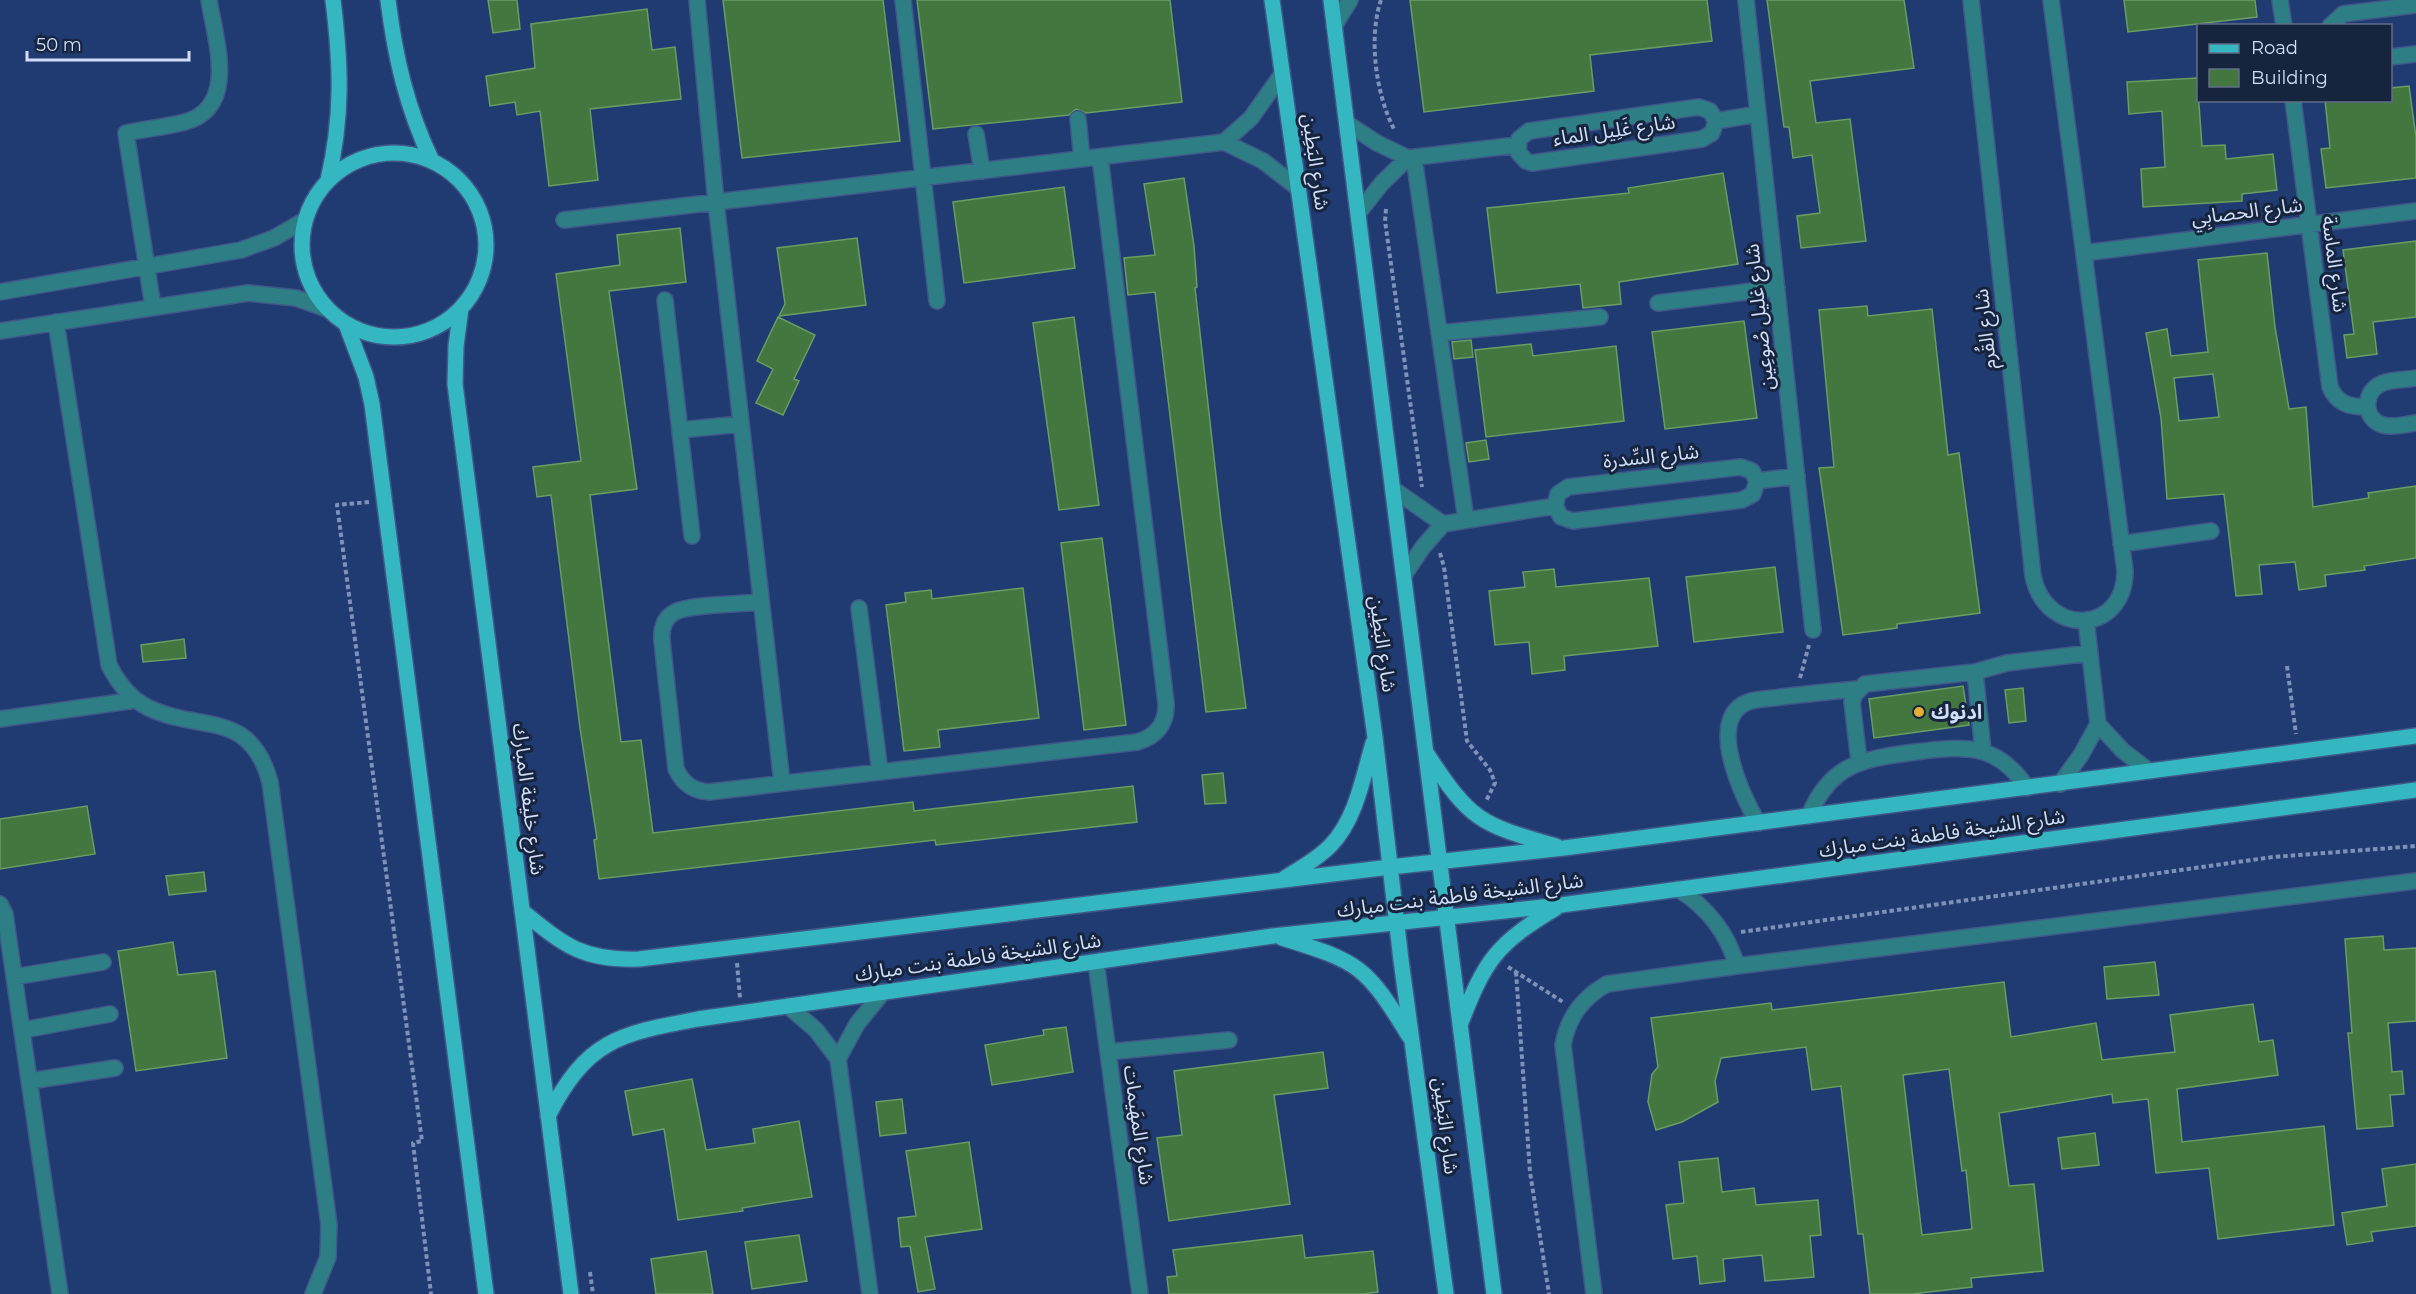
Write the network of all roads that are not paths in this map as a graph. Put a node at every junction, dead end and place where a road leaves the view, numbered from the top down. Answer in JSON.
{"nodes":[{"id":1,"x":209,"y":0,"type":"edge"},
{"id":2,"x":333,"y":0,"type":"edge"},
{"id":3,"x":387,"y":0,"type":"edge"},
{"id":4,"x":697,"y":0,"type":"edge"},
{"id":5,"x":903,"y":0,"type":"edge"},
{"id":6,"x":1272,"y":0,"type":"edge"},
{"id":7,"x":1331,"y":0,"type":"edge"},
{"id":8,"x":1350,"y":0,"type":"edge"},
{"id":9,"x":1746,"y":0,"type":"edge"},
{"id":10,"x":1971,"y":0,"type":"edge"},
{"id":11,"x":2050,"y":0,"type":"edge"},
{"id":12,"x":2280,"y":0,"type":"edge"},
{"id":13,"x":2416,"y":5,"type":"edge"},
{"id":14,"x":2284,"y":24,"type":"edge"},
{"id":15,"x":2332,"y":24,"type":"edge"},
{"id":16,"x":1334,"y":26,"type":"junction"},
{"id":17,"x":2416,"y":54,"type":"edge"},
{"id":18,"x":2392,"y":57,"type":"edge"},
{"id":19,"x":1282,"y":74,"type":"junction"},
{"id":20,"x":2293,"y":102,"type":"edge"},
{"id":21,"x":1758,"y":114,"type":"junction"},
{"id":22,"x":1078,"y":119,"type":"dead end"},
{"id":23,"x":1716,"y":121,"type":"junction"},
{"id":24,"x":1347,"y":124,"type":"junction"},
{"id":25,"x":976,"y":134,"type":"dead end"},
{"id":26,"x":1224,"y":142,"type":"junction"},
{"id":27,"x":1517,"y":145,"type":"junction"},
{"id":28,"x":1100,"y":157,"type":"junction"},
{"id":29,"x":1411,"y":158,"type":"junction"},
{"id":30,"x":1082,"y":159,"type":"junction"},
{"id":31,"x":432,"y":162,"type":"junction"},
{"id":32,"x":982,"y":171,"type":"junction"},
{"id":33,"x":924,"y":177,"type":"junction"},
{"id":34,"x":328,"y":180,"type":"junction"},
{"id":35,"x":1298,"y":188,"type":"junction"},
{"id":36,"x":716,"y":202,"type":"junction"},
{"id":37,"x":1359,"y":212,"type":"junction"},
{"id":38,"x":2416,"y":212,"type":"edge"},
{"id":39,"x":564,"y":219,"type":"dead end"},
{"id":40,"x":305,"y":220,"type":"junction"},
{"id":41,"x":2309,"y":225,"type":"junction"},
{"id":42,"x":2084,"y":253,"type":"junction"},
{"id":43,"x":147,"y":267,"type":"junction"},
{"id":44,"x":1777,"y":288,"type":"junction"},
{"id":45,"x":0,"y":292,"type":"edge"},
{"id":46,"x":665,"y":300,"type":"dead end"},
{"id":47,"x":937,"y":301,"type":"dead end"},
{"id":48,"x":1658,"y":303,"type":"dead end"},
{"id":49,"x":153,"y":307,"type":"junction"},
{"id":50,"x":461,"y":308,"type":"junction"},
{"id":51,"x":327,"y":309,"type":"junction"},
{"id":52,"x":1600,"y":317,"type":"dead end"},
{"id":53,"x":56,"y":322,"type":"junction"},
{"id":54,"x":346,"y":324,"type":"junction"},
{"id":55,"x":0,"y":331,"type":"edge"},
{"id":56,"x":1439,"y":333,"type":"junction"},
{"id":57,"x":2416,"y":378,"type":"edge"},
{"id":58,"x":2367,"y":407,"type":"junction"},
{"id":59,"x":2416,"y":423,"type":"edge"},
{"id":60,"x":741,"y":424,"type":"junction"},
{"id":61,"x":680,"y":430,"type":"junction"},
{"id":62,"x":1797,"y":476,"type":"junction"},
{"id":63,"x":1757,"y":481,"type":"junction"},
{"id":64,"x":1393,"y":489,"type":"junction"},
{"id":65,"x":1555,"y":506,"type":"junction"},
{"id":66,"x":1466,"y":520,"type":"junction"},
{"id":67,"x":1443,"y":524,"type":"junction"},
{"id":68,"x":2211,"y":531,"type":"dead end"},
{"id":69,"x":692,"y":536,"type":"dead end"},
{"id":70,"x":2121,"y":544,"type":"junction"},
{"id":71,"x":1404,"y":575,"type":"junction"},
{"id":72,"x":761,"y":602,"type":"junction"},
{"id":73,"x":859,"y":608,"type":"dead end"},
{"id":74,"x":2086,"y":620,"type":"junction"},
{"id":75,"x":1814,"y":630,"type":"road end"},
{"id":76,"x":2090,"y":653,"type":"junction"},
{"id":77,"x":1975,"y":672,"type":"junction"},
{"id":78,"x":1859,"y":689,"type":"junction"},
{"id":79,"x":135,"y":700,"type":"junction"},
{"id":80,"x":0,"y":719,"type":"edge"},
{"id":81,"x":2098,"y":723,"type":"junction"},
{"id":82,"x":2416,"y":736,"type":"edge"},
{"id":83,"x":1375,"y":737,"type":"junction"},
{"id":84,"x":1425,"y":750,"type":"junction"},
{"id":85,"x":1983,"y":751,"type":"junction"},
{"id":86,"x":1859,"y":761,"type":"junction"},
{"id":87,"x":2150,"y":771,"type":"junction"},
{"id":88,"x":880,"y":772,"type":"junction"},
{"id":89,"x":782,"y":783,"type":"junction"},
{"id":90,"x":2060,"y":784,"type":"junction"},
{"id":91,"x":2027,"y":788,"type":"junction"},
{"id":92,"x":2416,"y":790,"type":"edge"},
{"id":93,"x":1809,"y":816,"type":"junction"},
{"id":94,"x":1758,"y":822,"type":"junction"},
{"id":95,"x":1564,"y":848,"type":"junction"},
{"id":96,"x":1439,"y":862,"type":"junction"},
{"id":97,"x":1390,"y":867,"type":"junction"},
{"id":98,"x":1282,"y":880,"type":"junction"},
{"id":99,"x":2416,"y":881,"type":"edge"},
{"id":100,"x":1678,"y":889,"type":"junction"},
{"id":101,"x":0,"y":904,"type":"edge"},
{"id":102,"x":1562,"y":905,"type":"junction"},
{"id":103,"x":522,"y":911,"type":"junction"},
{"id":104,"x":1445,"y":919,"type":"junction"},
{"id":105,"x":1398,"y":924,"type":"junction"},
{"id":106,"x":1273,"y":936,"type":"junction"},
{"id":107,"x":104,"y":962,"type":"dead end"},
{"id":108,"x":1096,"y":962,"type":"junction"},
{"id":109,"x":1737,"y":966,"type":"junction"},
{"id":110,"x":14,"y":977,"type":"junction"},
{"id":111,"x":883,"y":992,"type":"junction"},
{"id":112,"x":788,"y":1006,"type":"junction"},
{"id":113,"x":110,"y":1014,"type":"dead end"},
{"id":114,"x":1459,"y":1027,"type":"junction"},
{"id":115,"x":22,"y":1030,"type":"junction"},
{"id":116,"x":1229,"y":1040,"type":"dead end"},
{"id":117,"x":1414,"y":1042,"type":"junction"},
{"id":118,"x":1108,"y":1052,"type":"junction"},
{"id":119,"x":838,"y":1059,"type":"junction"},
{"id":120,"x":115,"y":1068,"type":"dead end"},
{"id":121,"x":30,"y":1081,"type":"junction"},
{"id":122,"x":548,"y":1116,"type":"junction"},
{"id":123,"x":60,"y":1294,"type":"edge"},
{"id":124,"x":313,"y":1294,"type":"edge"},
{"id":125,"x":486,"y":1294,"type":"edge"},
{"id":126,"x":571,"y":1294,"type":"edge"},
{"id":127,"x":870,"y":1294,"type":"edge"},
{"id":128,"x":1140,"y":1294,"type":"edge"},
{"id":129,"x":1446,"y":1294,"type":"edge"},
{"id":130,"x":1494,"y":1294,"type":"edge"},
{"id":131,"x":1594,"y":1294,"type":"edge"}],
"edges":[{"from":1,"to":43,"type":"street"},
{"from":2,"to":34,"type":"main road"},
{"from":3,"to":31,"type":"main road"},
{"from":4,"to":36,"type":"street"},
{"from":5,"to":33,"type":"street"},
{"from":6,"to":19,"type":"main road","name":"شارع البَطِين"},
{"from":7,"to":16,"type":"main road","name":"شارع البَطِين"},
{"from":8,"to":16,"type":"street"},
{"from":9,"to":21,"type":"street","name":"شارع غليل صُوعِين"},
{"from":10,"to":74,"type":"street","name":"شارع القُرم"},
{"from":11,"to":42,"type":"street"},
{"from":12,"to":14,"type":"street"},
{"from":13,"to":15,"type":"street"},
{"from":16,"to":24,"type":"main road","name":"شارع البَطِين"},
{"from":17,"to":18,"type":"street"},
{"from":19,"to":26,"type":"street"},
{"from":19,"to":35,"type":"main road","name":"شارع البَطِين"},
{"from":20,"to":41,"type":"street","name":"شارع الماسة"},
{"from":21,"to":23,"type":"street"},
{"from":21,"to":44,"type":"street","name":"شارع غليل صُوعِين"},
{"from":22,"to":30,"type":"street"},
{"from":23,"to":27,"type":"street","name":"شارع غَلِيل الماء"},
{"from":23,"to":27,"type":"street","name":"شارع غَلِيل الماء"},
{"from":24,"to":29,"type":"street"},
{"from":24,"to":37,"type":"main road","name":"شارع البَطِين"},
{"from":25,"to":32,"type":"street"},
{"from":26,"to":28,"type":"street"},
{"from":26,"to":35,"type":"street"},
{"from":27,"to":29,"type":"street","name":"شارع غَلِيل الماء"},
{"from":28,"to":30,"type":"street"},
{"from":28,"to":88,"type":"street"},
{"from":29,"to":37,"type":"street"},
{"from":29,"to":56,"type":"street"},
{"from":30,"to":32,"type":"street"},
{"from":31,"to":34,"type":"main road"},
{"from":31,"to":50,"type":"main road"},
{"from":32,"to":33,"type":"street"},
{"from":33,"to":36,"type":"street"},
{"from":33,"to":47,"type":"street"},
{"from":34,"to":40,"type":"main road"},
{"from":35,"to":83,"type":"main road","name":"شارع البَطِين"},
{"from":36,"to":39,"type":"street"},
{"from":36,"to":60,"type":"street"},
{"from":37,"to":64,"type":"main road","name":"شارع البَطِين"},
{"from":38,"to":41,"type":"street","name":"شارع الحصابِي"},
{"from":40,"to":43,"type":"street"},
{"from":40,"to":51,"type":"main road"},
{"from":41,"to":42,"type":"street","name":"شارع الحصابِي"},
{"from":41,"to":58,"type":"street","name":"شارع الماسة"},
{"from":42,"to":70,"type":"street"},
{"from":43,"to":45,"type":"street"},
{"from":43,"to":49,"type":"street"},
{"from":44,"to":48,"type":"street"},
{"from":44,"to":62,"type":"street","name":"شارع غليل صُوعِين"},
{"from":46,"to":61,"type":"street"},
{"from":49,"to":51,"type":"street"},
{"from":49,"to":53,"type":"street"},
{"from":50,"to":54,"type":"main road"},
{"from":50,"to":103,"type":"main road","name":"شارع خليفة المبارك"},
{"from":51,"to":54,"type":"main road"},
{"from":52,"to":56,"type":"street"},
{"from":53,"to":55,"type":"street"},
{"from":53,"to":79,"type":"street"},
{"from":54,"to":125,"type":"main road"},
{"from":56,"to":66,"type":"street"},
{"from":57,"to":58,"type":"street"},
{"from":58,"to":59,"type":"street","name":"شارع الماسة"},
{"from":60,"to":61,"type":"street"},
{"from":60,"to":72,"type":"street"},
{"from":61,"to":69,"type":"street"},
{"from":62,"to":63,"type":"street"},
{"from":62,"to":75,"type":"street","name":"شارع غليل صُوعِين"},
{"from":63,"to":65,"type":"street"},
{"from":63,"to":65,"type":"street","name":"شارع السِّدرة"},
{"from":64,"to":67,"type":"street"},
{"from":64,"to":71,"type":"main road","name":"شارع البَطِين"},
{"from":65,"to":66,"type":"street"},
{"from":66,"to":67,"type":"street"},
{"from":67,"to":71,"type":"street"},
{"from":68,"to":70,"type":"street"},
{"from":70,"to":74,"type":"street"},
{"from":71,"to":84,"type":"main road","name":"شارع البَطِين"},
{"from":72,"to":89,"type":"street"},
{"from":72,"to":89,"type":"street"},
{"from":73,"to":88,"type":"street"},
{"from":74,"to":76,"type":"street"},
{"from":76,"to":77,"type":"street"},
{"from":76,"to":81,"type":"street"},
{"from":77,"to":78,"type":"street"},
{"from":77,"to":85,"type":"street"},
{"from":78,"to":86,"type":"street"},
{"from":78,"to":94,"type":"street"},
{"from":79,"to":80,"type":"street"},
{"from":79,"to":124,"type":"street"},
{"from":81,"to":87,"type":"street"},
{"from":81,"to":90,"type":"street"},
{"from":82,"to":87,"type":"main road","name":"شارع الشيخة فاطمة بنت مبارك"},
{"from":83,"to":97,"type":"main road","name":"شارع البَطِين"},
{"from":83,"to":98,"type":"main road"},
{"from":84,"to":95,"type":"main road"},
{"from":84,"to":96,"type":"main road","name":"شارع البَطِين"},
{"from":85,"to":86,"type":"street"},
{"from":85,"to":91,"type":"street"},
{"from":86,"to":93,"type":"street"},
{"from":87,"to":90,"type":"main road","name":"شارع الشيخة فاطمة بنت مبارك"},
{"from":88,"to":89,"type":"street"},
{"from":90,"to":91,"type":"main road","name":"شارع الشيخة فاطمة بنت مبارك"},
{"from":91,"to":93,"type":"main road","name":"شارع الشيخة فاطمة بنت مبارك"},
{"from":92,"to":100,"type":"main road","name":"شارع الشيخة فاطمة بنت مبارك"},
{"from":93,"to":94,"type":"main road","name":"شارع الشيخة فاطمة بنت مبارك"},
{"from":94,"to":95,"type":"main road","name":"شارع الشيخة فاطمة بنت مبارك"},
{"from":95,"to":96,"type":"main road","name":"شارع الشيخة فاطمة بنت مبارك"},
{"from":96,"to":97,"type":"main road","name":"شارع الشيخة فاطمة بنت مبارك"},
{"from":96,"to":104,"type":"main road","name":"شارع البَطِين"},
{"from":97,"to":98,"type":"main road","name":"شارع الشيخة فاطمة بنت مبارك"},
{"from":97,"to":105,"type":"main road","name":"شارع البَطِين"},
{"from":98,"to":103,"type":"main road","name":"شارع الشيخة فاطمة بنت مبارك"},
{"from":99,"to":109,"type":"street"},
{"from":100,"to":102,"type":"main road","name":"شارع الشيخة فاطمة بنت مبارك"},
{"from":100,"to":109,"type":"street"},
{"from":101,"to":110,"type":"street"},
{"from":102,"to":104,"type":"main road","name":"شارع الشيخة فاطمة بنت مبارك"},
{"from":102,"to":114,"type":"main road"},
{"from":103,"to":122,"type":"main road","name":"شارع خليفة المبارك"},
{"from":104,"to":105,"type":"main road","name":"شارع الشيخة فاطمة بنت مبارك"},
{"from":104,"to":114,"type":"main road","name":"شارع البَطِين"},
{"from":105,"to":106,"type":"main road","name":"شارع الشيخة فاطمة بنت مبارك"},
{"from":105,"to":117,"type":"main road","name":"شارع البَطِين"},
{"from":106,"to":108,"type":"main road","name":"شارع الشيخة فاطمة بنت مبارك"},
{"from":106,"to":117,"type":"main road"},
{"from":107,"to":110,"type":"street"},
{"from":108,"to":111,"type":"main road","name":"شارع الشيخة فاطمة بنت مبارك"},
{"from":108,"to":118,"type":"street","name":"شارع المهَيمات"},
{"from":109,"to":131,"type":"street"},
{"from":110,"to":115,"type":"street"},
{"from":111,"to":112,"type":"main road","name":"شارع الشيخة فاطمة بنت مبارك"},
{"from":111,"to":119,"type":"street"},
{"from":112,"to":119,"type":"street"},
{"from":112,"to":122,"type":"main road","name":"شارع الشيخة فاطمة بنت مبارك"},
{"from":113,"to":115,"type":"street"},
{"from":114,"to":130,"type":"main road","name":"شارع البَطِين"},
{"from":115,"to":121,"type":"street"},
{"from":116,"to":118,"type":"street"},
{"from":117,"to":129,"type":"main road","name":"شارع البَطِين"},
{"from":118,"to":128,"type":"street","name":"شارع المهَيمات"},
{"from":119,"to":127,"type":"street"},
{"from":120,"to":121,"type":"street"},
{"from":121,"to":123,"type":"street"},
{"from":122,"to":126,"type":"main road","name":"شارع خليفة المبارك"}]}
